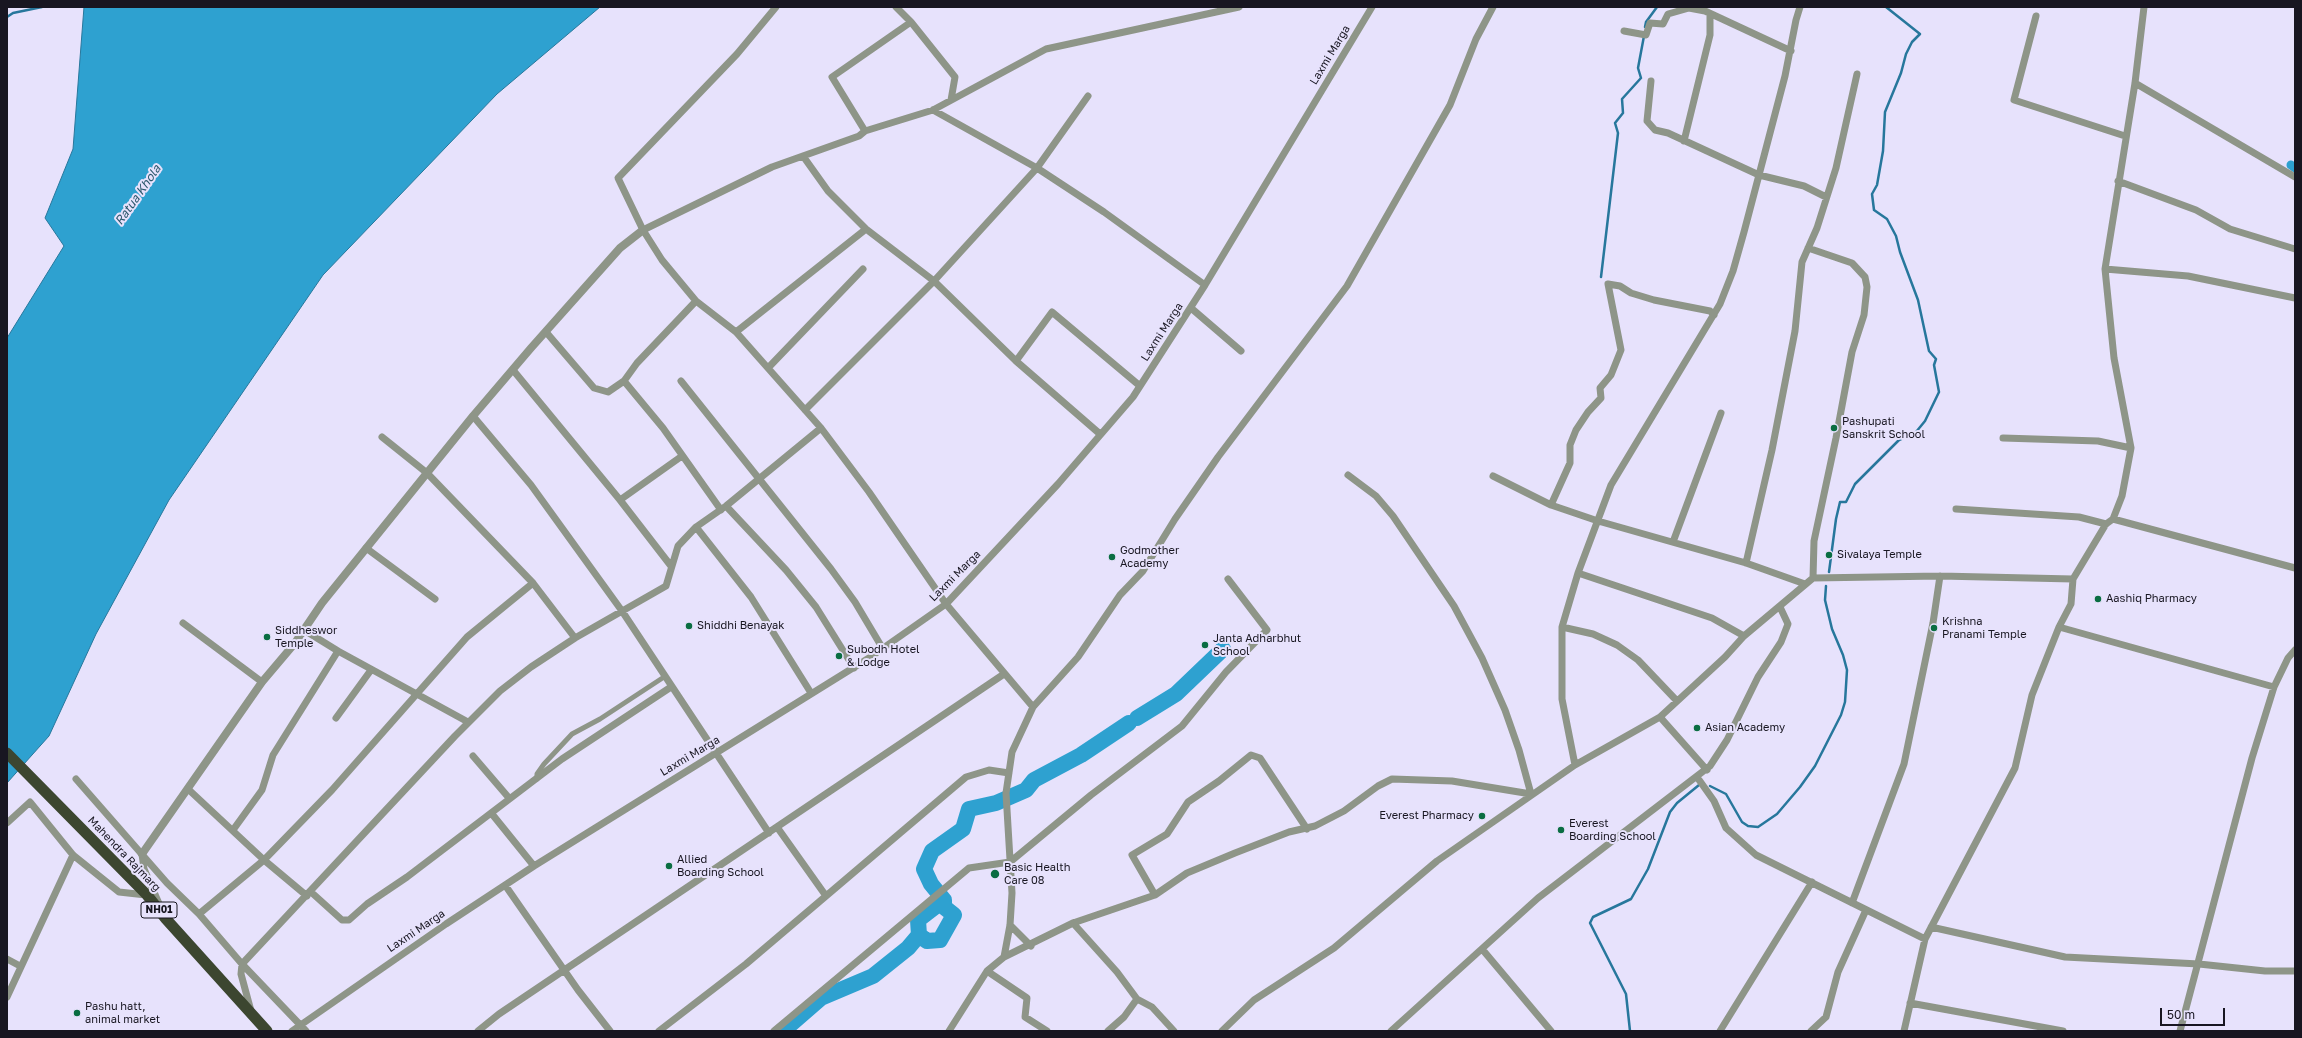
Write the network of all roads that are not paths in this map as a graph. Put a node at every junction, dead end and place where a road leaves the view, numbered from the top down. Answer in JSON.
{"nodes":[{"id":1,"x":776,"y":7,"type":"edge"},
{"id":2,"x":896,"y":7,"type":"edge"},
{"id":3,"x":1239,"y":7,"type":"edge"},
{"id":4,"x":1372,"y":7,"type":"edge"},
{"id":5,"x":1493,"y":7,"type":"edge"},
{"id":6,"x":1800,"y":7,"type":"edge"},
{"id":7,"x":2144,"y":7,"type":"edge"},
{"id":8,"x":1710,"y":14,"type":"junction"},
{"id":9,"x":2036,"y":16,"type":"dead end"},
{"id":10,"x":910,"y":22,"type":"junction"},
{"id":11,"x":1624,"y":31,"type":"dead end"},
{"id":12,"x":1791,"y":51,"type":"junction"},
{"id":13,"x":1857,"y":74,"type":"dead end"},
{"id":14,"x":1651,"y":81,"type":"dead end"},
{"id":15,"x":2135,"y":84,"type":"junction"},
{"id":16,"x":1088,"y":96,"type":"dead end"},
{"id":17,"x":951,"y":100,"type":"junction"},
{"id":18,"x":933,"y":110,"type":"junction"},
{"id":19,"x":865,"y":131,"type":"junction"},
{"id":20,"x":2126,"y":136,"type":"junction"},
{"id":21,"x":1684,"y":141,"type":"junction"},
{"id":22,"x":802,"y":156,"type":"junction"},
{"id":23,"x":1037,"y":168,"type":"junction"},
{"id":24,"x":1759,"y":175,"type":"junction"},
{"id":25,"x":2295,"y":177,"type":"edge"},
{"id":26,"x":2118,"y":181,"type":"junction"},
{"id":27,"x":1826,"y":197,"type":"junction"},
{"id":28,"x":866,"y":229,"type":"junction"},
{"id":29,"x":643,"y":230,"type":"junction"},
{"id":30,"x":1808,"y":248,"type":"junction"},
{"id":31,"x":2295,"y":249,"type":"edge"},
{"id":32,"x":863,"y":269,"type":"dead end"},
{"id":33,"x":2104,"y":269,"type":"junction"},
{"id":34,"x":934,"y":281,"type":"junction"},
{"id":35,"x":1205,"y":285,"type":"junction"},
{"id":36,"x":2295,"y":298,"type":"edge"},
{"id":37,"x":696,"y":301,"type":"junction"},
{"id":38,"x":1191,"y":308,"type":"junction"},
{"id":39,"x":1714,"y":315,"type":"junction"},
{"id":40,"x":546,"y":332,"type":"junction"},
{"id":41,"x":736,"y":332,"type":"junction"},
{"id":42,"x":1241,"y":351,"type":"dead end"},
{"id":43,"x":1016,"y":361,"type":"junction"},
{"id":44,"x":768,"y":368,"type":"junction"},
{"id":45,"x":513,"y":370,"type":"junction"},
{"id":46,"x":624,"y":381,"type":"junction"},
{"id":47,"x":681,"y":381,"type":"dead end"},
{"id":48,"x":1140,"y":386,"type":"junction"},
{"id":49,"x":805,"y":410,"type":"junction"},
{"id":50,"x":1721,"y":413,"type":"dead end"},
{"id":51,"x":473,"y":416,"type":"junction"},
{"id":52,"x":821,"y":428,"type":"junction"},
{"id":53,"x":1100,"y":434,"type":"junction"},
{"id":54,"x":382,"y":437,"type":"dead end"},
{"id":55,"x":2003,"y":438,"type":"dead end"},
{"id":56,"x":2131,"y":448,"type":"junction"},
{"id":57,"x":682,"y":456,"type":"junction"},
{"id":58,"x":426,"y":473,"type":"junction"},
{"id":59,"x":1348,"y":475,"type":"dead end"},
{"id":60,"x":1493,"y":476,"type":"dead end"},
{"id":61,"x":759,"y":478,"type":"junction"},
{"id":62,"x":620,"y":500,"type":"junction"},
{"id":63,"x":1551,"y":505,"type":"junction"},
{"id":64,"x":723,"y":508,"type":"junction"},
{"id":65,"x":1956,"y":509,"type":"dead end"},
{"id":66,"x":2112,"y":519,"type":"junction"},
{"id":67,"x":1598,"y":521,"type":"junction"},
{"id":68,"x":2106,"y":524,"type":"junction"},
{"id":69,"x":696,"y":527,"type":"junction"},
{"id":70,"x":1673,"y":542,"type":"junction"},
{"id":71,"x":366,"y":548,"type":"junction"},
{"id":72,"x":1746,"y":563,"type":"junction"},
{"id":73,"x":671,"y":566,"type":"junction"},
{"id":74,"x":2295,"y":568,"type":"edge"},
{"id":75,"x":1578,"y":573,"type":"junction"},
{"id":76,"x":1940,"y":576,"type":"junction"},
{"id":77,"x":1813,"y":578,"type":"junction"},
{"id":78,"x":1228,"y":579,"type":"dead end"},
{"id":79,"x":2073,"y":579,"type":"junction"},
{"id":80,"x":533,"y":583,"type":"junction"},
{"id":81,"x":1804,"y":584,"type":"junction"},
{"id":82,"x":435,"y":599,"type":"dead end"},
{"id":83,"x":946,"y":604,"type":"junction"},
{"id":84,"x":1780,"y":607,"type":"junction"},
{"id":85,"x":622,"y":611,"type":"junction"},
{"id":86,"x":183,"y":623,"type":"dead end"},
{"id":87,"x":2059,"y":627,"type":"junction"},
{"id":88,"x":1562,"y":628,"type":"junction"},
{"id":89,"x":304,"y":630,"type":"junction"},
{"id":90,"x":1744,"y":636,"type":"junction"},
{"id":91,"x":575,"y":638,"type":"junction"},
{"id":92,"x":883,"y":649,"type":"junction"},
{"id":93,"x":2295,"y":650,"type":"edge"},
{"id":94,"x":338,"y":651,"type":"junction"},
{"id":95,"x":854,"y":668,"type":"junction"},
{"id":96,"x":371,"y":670,"type":"junction"},
{"id":97,"x":1004,"y":674,"type":"junction"},
{"id":98,"x":664,"y":677,"type":"junction"},
{"id":99,"x":262,"y":682,"type":"junction"},
{"id":100,"x":671,"y":687,"type":"junction"},
{"id":101,"x":2274,"y":687,"type":"junction"},
{"id":102,"x":414,"y":694,"type":"junction"},
{"id":103,"x":811,"y":694,"type":"junction"},
{"id":104,"x":1677,"y":701,"type":"junction"},
{"id":105,"x":1033,"y":707,"type":"junction"},
{"id":106,"x":1660,"y":716,"type":"junction"},
{"id":107,"x":336,"y":718,"type":"dead end"},
{"id":108,"x":468,"y":722,"type":"junction"},
{"id":109,"x":7,"y":753,"type":"edge"},
{"id":110,"x":716,"y":754,"type":"junction"},
{"id":111,"x":473,"y":756,"type":"dead end"},
{"id":112,"x":1575,"y":765,"type":"junction"},
{"id":113,"x":1707,"y":770,"type":"junction"},
{"id":114,"x":1009,"y":772,"type":"junction"},
{"id":115,"x":1697,"y":777,"type":"junction"},
{"id":116,"x":76,"y":779,"type":"dead end"},
{"id":117,"x":537,"y":779,"type":"junction"},
{"id":118,"x":188,"y":789,"type":"junction"},
{"id":119,"x":1530,"y":794,"type":"junction"},
{"id":120,"x":509,"y":798,"type":"junction"},
{"id":121,"x":492,"y":814,"type":"junction"},
{"id":122,"x":7,"y":823,"type":"edge"},
{"id":123,"x":777,"y":827,"type":"junction"},
{"id":124,"x":233,"y":830,"type":"junction"},
{"id":125,"x":1307,"y":830,"type":"junction"},
{"id":126,"x":769,"y":833,"type":"junction"},
{"id":127,"x":142,"y":854,"type":"junction"},
{"id":128,"x":73,"y":855,"type":"junction"},
{"id":129,"x":264,"y":860,"type":"junction"},
{"id":130,"x":1010,"y":862,"type":"junction"},
{"id":131,"x":534,"y":866,"type":"junction"},
{"id":132,"x":1812,"y":882,"type":"junction"},
{"id":133,"x":505,"y":885,"type":"junction"},
{"id":134,"x":309,"y":894,"type":"junction"},
{"id":135,"x":147,"y":895,"type":"junction"},
{"id":136,"x":1155,"y":895,"type":"junction"},
{"id":137,"x":826,"y":896,"type":"junction"},
{"id":138,"x":1852,"y":903,"type":"junction"},
{"id":139,"x":1866,"y":910,"type":"junction"},
{"id":140,"x":199,"y":914,"type":"junction"},
{"id":141,"x":166,"y":919,"type":"junction"},
{"id":142,"x":1073,"y":923,"type":"junction"},
{"id":143,"x":1010,"y":925,"type":"junction"},
{"id":144,"x":1931,"y":927,"type":"junction"},
{"id":145,"x":1925,"y":939,"type":"junction"},
{"id":146,"x":1031,"y":946,"type":"junction"},
{"id":147,"x":1482,"y":949,"type":"junction"},
{"id":148,"x":1004,"y":957,"type":"junction"},
{"id":149,"x":7,"y":959,"type":"edge"},
{"id":150,"x":242,"y":964,"type":"junction"},
{"id":151,"x":2199,"y":964,"type":"junction"},
{"id":152,"x":20,"y":966,"type":"junction"},
{"id":153,"x":564,"y":971,"type":"junction"},
{"id":154,"x":987,"y":971,"type":"junction"},
{"id":155,"x":2295,"y":971,"type":"edge"},
{"id":156,"x":7,"y":997,"type":"edge"},
{"id":157,"x":1137,"y":999,"type":"junction"},
{"id":158,"x":1910,"y":1003,"type":"junction"},
{"id":159,"x":251,"y":1012,"type":"junction"},
{"id":160,"x":300,"y":1025,"type":"junction"},
{"id":161,"x":267,"y":1031,"type":"edge"},
{"id":162,"x":292,"y":1031,"type":"edge"},
{"id":163,"x":306,"y":1031,"type":"edge"},
{"id":164,"x":478,"y":1031,"type":"edge"},
{"id":165,"x":610,"y":1031,"type":"edge"},
{"id":166,"x":659,"y":1031,"type":"edge"},
{"id":167,"x":774,"y":1031,"type":"edge"},
{"id":168,"x":949,"y":1031,"type":"edge"},
{"id":169,"x":1047,"y":1031,"type":"edge"},
{"id":170,"x":1108,"y":1031,"type":"edge"},
{"id":171,"x":1174,"y":1031,"type":"edge"},
{"id":172,"x":1222,"y":1031,"type":"edge"},
{"id":173,"x":1390,"y":1031,"type":"edge"},
{"id":174,"x":1551,"y":1031,"type":"edge"},
{"id":175,"x":1720,"y":1031,"type":"edge"},
{"id":176,"x":1812,"y":1031,"type":"edge"},
{"id":177,"x":1904,"y":1031,"type":"edge"},
{"id":178,"x":2064,"y":1031,"type":"edge"},
{"id":179,"x":2180,"y":1031,"type":"edge"}],
"edges":[{"from":1,"to":29,"type":"street"},
{"from":2,"to":10,"type":"street"},
{"from":3,"to":17,"type":"street"},
{"from":4,"to":35,"type":"street","name":"Laxmi Marga"},
{"from":5,"to":105,"type":"street"},
{"from":6,"to":12,"type":"street"},
{"from":7,"to":15,"type":"street"},
{"from":8,"to":11,"type":"street"},
{"from":8,"to":12,"type":"street"},
{"from":8,"to":21,"type":"street"},
{"from":9,"to":20,"type":"street"},
{"from":10,"to":17,"type":"street"},
{"from":10,"to":19,"type":"street"},
{"from":12,"to":24,"type":"street"},
{"from":13,"to":27,"type":"street"},
{"from":14,"to":21,"type":"street"},
{"from":15,"to":20,"type":"street"},
{"from":15,"to":25,"type":"street"},
{"from":16,"to":23,"type":"street"},
{"from":17,"to":18,"type":"street"},
{"from":18,"to":19,"type":"street"},
{"from":18,"to":23,"type":"street"},
{"from":19,"to":22,"type":"street"},
{"from":20,"to":26,"type":"street"},
{"from":21,"to":24,"type":"street"},
{"from":22,"to":28,"type":"street"},
{"from":22,"to":29,"type":"street"},
{"from":23,"to":34,"type":"street"},
{"from":23,"to":35,"type":"street"},
{"from":24,"to":27,"type":"street"},
{"from":24,"to":39,"type":"street"},
{"from":26,"to":31,"type":"street"},
{"from":26,"to":33,"type":"street"},
{"from":27,"to":30,"type":"street"},
{"from":28,"to":34,"type":"street"},
{"from":28,"to":41,"type":"street"},
{"from":29,"to":37,"type":"street"},
{"from":29,"to":40,"type":"street"},
{"from":30,"to":72,"type":"street"},
{"from":30,"to":77,"type":"street"},
{"from":32,"to":44,"type":"street"},
{"from":33,"to":36,"type":"street"},
{"from":33,"to":56,"type":"street"},
{"from":34,"to":43,"type":"street"},
{"from":34,"to":49,"type":"street"},
{"from":35,"to":38,"type":"street","name":"Laxmi Marga"},
{"from":37,"to":41,"type":"street"},
{"from":37,"to":46,"type":"street"},
{"from":38,"to":42,"type":"street"},
{"from":38,"to":48,"type":"street","name":"Laxmi Marga"},
{"from":39,"to":63,"type":"street"},
{"from":39,"to":67,"type":"street"},
{"from":40,"to":45,"type":"street"},
{"from":40,"to":46,"type":"street"},
{"from":41,"to":44,"type":"street"},
{"from":43,"to":48,"type":"street"},
{"from":43,"to":53,"type":"street"},
{"from":44,"to":49,"type":"street"},
{"from":45,"to":51,"type":"street"},
{"from":45,"to":62,"type":"street"},
{"from":46,"to":57,"type":"street"},
{"from":47,"to":61,"type":"street"},
{"from":48,"to":53,"type":"street","name":"Laxmi Marga"},
{"from":49,"to":52,"type":"street"},
{"from":50,"to":70,"type":"street"},
{"from":51,"to":58,"type":"street"},
{"from":51,"to":85,"type":"street"},
{"from":52,"to":61,"type":"street"},
{"from":52,"to":83,"type":"street"},
{"from":53,"to":83,"type":"street","name":"Laxmi Marga"},
{"from":54,"to":58,"type":"street"},
{"from":55,"to":56,"type":"street"},
{"from":56,"to":66,"type":"street"},
{"from":57,"to":62,"type":"street"},
{"from":57,"to":64,"type":"street"},
{"from":58,"to":71,"type":"street"},
{"from":58,"to":80,"type":"street"},
{"from":59,"to":119,"type":"street"},
{"from":60,"to":63,"type":"street"},
{"from":61,"to":64,"type":"street"},
{"from":61,"to":92,"type":"street"},
{"from":62,"to":73,"type":"street"},
{"from":63,"to":67,"type":"street"},
{"from":64,"to":69,"type":"street"},
{"from":64,"to":95,"type":"street"},
{"from":65,"to":68,"type":"street"},
{"from":66,"to":68,"type":"street"},
{"from":66,"to":74,"type":"street"},
{"from":67,"to":70,"type":"street"},
{"from":67,"to":75,"type":"street"},
{"from":68,"to":79,"type":"street"},
{"from":69,"to":73,"type":"street"},
{"from":69,"to":103,"type":"street"},
{"from":70,"to":72,"type":"street"},
{"from":71,"to":82,"type":"street"},
{"from":71,"to":89,"type":"street"},
{"from":72,"to":81,"type":"street"},
{"from":73,"to":85,"type":"street"},
{"from":75,"to":88,"type":"street"},
{"from":75,"to":90,"type":"street"},
{"from":76,"to":77,"type":"street"},
{"from":76,"to":79,"type":"street"},
{"from":76,"to":138,"type":"street"},
{"from":77,"to":81,"type":"street"},
{"from":78,"to":130,"type":"street"},
{"from":79,"to":87,"type":"street"},
{"from":80,"to":91,"type":"street"},
{"from":80,"to":102,"type":"street"},
{"from":81,"to":84,"type":"street"},
{"from":83,"to":92,"type":"street","name":"Laxmi Marga"},
{"from":83,"to":97,"type":"street"},
{"from":84,"to":90,"type":"street"},
{"from":84,"to":113,"type":"street"},
{"from":85,"to":91,"type":"street"},
{"from":85,"to":98,"type":"street"},
{"from":86,"to":99,"type":"street"},
{"from":87,"to":101,"type":"street"},
{"from":87,"to":144,"type":"street"},
{"from":88,"to":104,"type":"street"},
{"from":88,"to":112,"type":"street"},
{"from":89,"to":94,"type":"street"},
{"from":89,"to":99,"type":"street"},
{"from":90,"to":104,"type":"street"},
{"from":91,"to":108,"type":"street"},
{"from":92,"to":95,"type":"street","name":"Laxmi Marga"},
{"from":93,"to":101,"type":"street"},
{"from":94,"to":96,"type":"street"},
{"from":94,"to":124,"type":"street"},
{"from":95,"to":103,"type":"street","name":"Laxmi Marga"},
{"from":96,"to":102,"type":"street"},
{"from":96,"to":107,"type":"street"},
{"from":97,"to":105,"type":"street"},
{"from":97,"to":123,"type":"street"},
{"from":98,"to":100,"type":"street"},
{"from":98,"to":117,"type":"street"},
{"from":99,"to":118,"type":"street"},
{"from":100,"to":110,"type":"street"},
{"from":100,"to":117,"type":"street"},
{"from":101,"to":151,"type":"street"},
{"from":102,"to":108,"type":"street"},
{"from":102,"to":129,"type":"street"},
{"from":103,"to":110,"type":"street","name":"Laxmi Marga"},
{"from":104,"to":106,"type":"street"},
{"from":105,"to":114,"type":"street"},
{"from":106,"to":112,"type":"street"},
{"from":106,"to":113,"type":"street"},
{"from":108,"to":134,"type":"street"},
{"from":109,"to":135,"type":"highway","name":"Mahendra Rajmarg","number":"NH01"},
{"from":110,"to":126,"type":"street"},
{"from":110,"to":131,"type":"street","name":"Laxmi Marga"},
{"from":111,"to":120,"type":"street"},
{"from":112,"to":119,"type":"street"},
{"from":113,"to":115,"type":"street"},
{"from":114,"to":130,"type":"street"},
{"from":114,"to":137,"type":"street"},
{"from":115,"to":132,"type":"street"},
{"from":115,"to":147,"type":"street"},
{"from":116,"to":127,"type":"street"},
{"from":117,"to":120,"type":"street"},
{"from":118,"to":124,"type":"street"},
{"from":118,"to":127,"type":"street"},
{"from":119,"to":125,"type":"street"},
{"from":119,"to":172,"type":"street"},
{"from":120,"to":121,"type":"street"},
{"from":121,"to":131,"type":"street"},
{"from":121,"to":134,"type":"street"},
{"from":122,"to":128,"type":"street"},
{"from":123,"to":126,"type":"street"},
{"from":123,"to":137,"type":"street"},
{"from":124,"to":129,"type":"street"},
{"from":125,"to":136,"type":"street"},
{"from":125,"to":136,"type":"street"},
{"from":126,"to":153,"type":"street"},
{"from":127,"to":140,"type":"street"},
{"from":127,"to":141,"type":"street"},
{"from":128,"to":135,"type":"street"},
{"from":128,"to":152,"type":"street"},
{"from":129,"to":134,"type":"street"},
{"from":129,"to":140,"type":"street"},
{"from":130,"to":143,"type":"street"},
{"from":130,"to":167,"type":"street"},
{"from":131,"to":133,"type":"street","name":"Laxmi Marga"},
{"from":132,"to":138,"type":"street"},
{"from":132,"to":175,"type":"street"},
{"from":133,"to":153,"type":"street"},
{"from":133,"to":160,"type":"street","name":"Laxmi Marga"},
{"from":134,"to":150,"type":"street"},
{"from":135,"to":141,"type":"highway","name":"Mahendra Rajmarg","number":"NH01"},
{"from":136,"to":142,"type":"street"},
{"from":137,"to":166,"type":"street"},
{"from":138,"to":139,"type":"street"},
{"from":139,"to":145,"type":"street"},
{"from":139,"to":176,"type":"street"},
{"from":140,"to":150,"type":"street"},
{"from":141,"to":159,"type":"highway","name":"Mahendra Rajmarg","number":"NH01"},
{"from":142,"to":146,"type":"street"},
{"from":142,"to":157,"type":"street"},
{"from":143,"to":146,"type":"street"},
{"from":143,"to":148,"type":"street"},
{"from":144,"to":145,"type":"street"},
{"from":144,"to":151,"type":"street"},
{"from":145,"to":158,"type":"street"},
{"from":146,"to":148,"type":"street"},
{"from":147,"to":173,"type":"street"},
{"from":147,"to":174,"type":"street"},
{"from":148,"to":154,"type":"street"},
{"from":149,"to":152,"type":"street"},
{"from":150,"to":159,"type":"street"},
{"from":150,"to":160,"type":"street"},
{"from":151,"to":155,"type":"street"},
{"from":151,"to":179,"type":"street"},
{"from":152,"to":156,"type":"street"},
{"from":153,"to":164,"type":"street"},
{"from":153,"to":165,"type":"street"},
{"from":154,"to":168,"type":"street"},
{"from":154,"to":169,"type":"street"},
{"from":157,"to":170,"type":"street"},
{"from":157,"to":171,"type":"street"},
{"from":158,"to":177,"type":"street"},
{"from":158,"to":178,"type":"street"},
{"from":159,"to":161,"type":"highway","name":"Mahendra Rajmarg","number":"NH01"},
{"from":160,"to":162,"type":"street","name":"Laxmi Marga"},
{"from":160,"to":163,"type":"street"}]}
